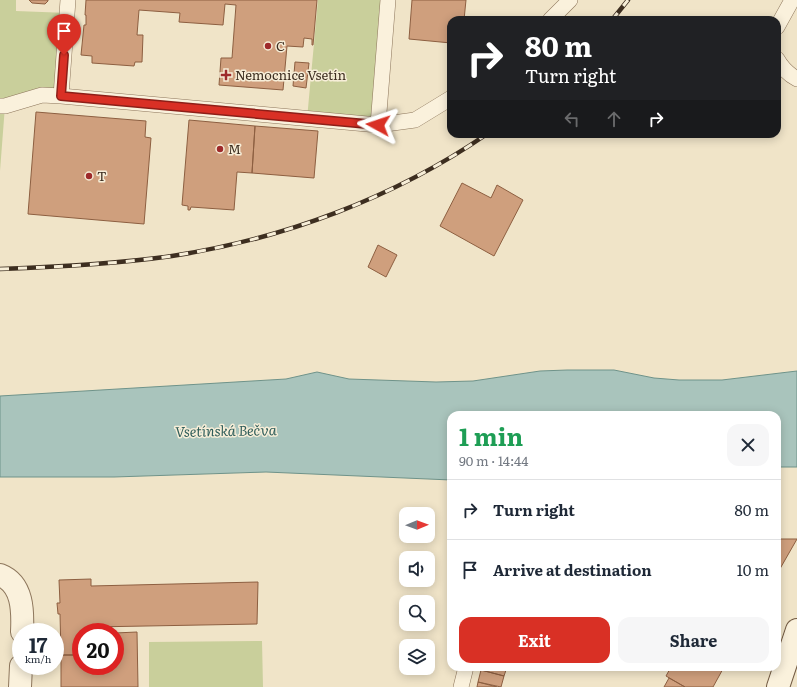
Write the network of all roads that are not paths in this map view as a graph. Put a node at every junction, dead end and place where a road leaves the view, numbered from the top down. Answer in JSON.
{"nodes":[{"id":1,"x":68,"y":0,"type":"edge"},
{"id":2,"x":388,"y":0,"type":"edge"},
{"id":3,"x":570,"y":0,"type":"edge"},
{"id":4,"x":792,"y":0,"type":"edge"},
{"id":5,"x":554,"y":16,"type":"edge"},
{"id":6,"x":781,"y":20,"type":"edge"},
{"id":7,"x":781,"y":66,"type":"edge"},
{"id":8,"x":797,"y":79,"type":"edge"},
{"id":9,"x":61,"y":96,"type":"junction"},
{"id":10,"x":447,"y":100,"type":"edge"},
{"id":11,"x":0,"y":106,"type":"edge"},
{"id":12,"x":378,"y":125,"type":"junction"},
{"id":13,"x":0,"y":575,"type":"edge"},
{"id":14,"x":22,"y":623,"type":"edge"},
{"id":15,"x":797,"y":630,"type":"edge"},
{"id":16,"x":465,"y":671,"type":"edge"},
{"id":17,"x":21,"y":675,"type":"edge"},
{"id":18,"x":20,"y":687,"type":"edge"},
{"id":19,"x":461,"y":687,"type":"edge"},
{"id":20,"x":778,"y":687,"type":"edge"}],
"edges":[{"from":1,"to":9,"type":"lane"},
{"from":2,"to":12,"type":"lane"},
{"from":3,"to":5,"type":"lane"},
{"from":4,"to":6,"type":"lane"},
{"from":7,"to":8,"type":"lane"},
{"from":9,"to":11,"type":"lane"},
{"from":9,"to":12,"type":"lane"},
{"from":10,"to":12,"type":"lane"},
{"from":13,"to":14,"type":"street"},
{"from":15,"to":20,"type":"street"},
{"from":16,"to":19,"type":"lane"},
{"from":17,"to":18,"type":"street"}]}
